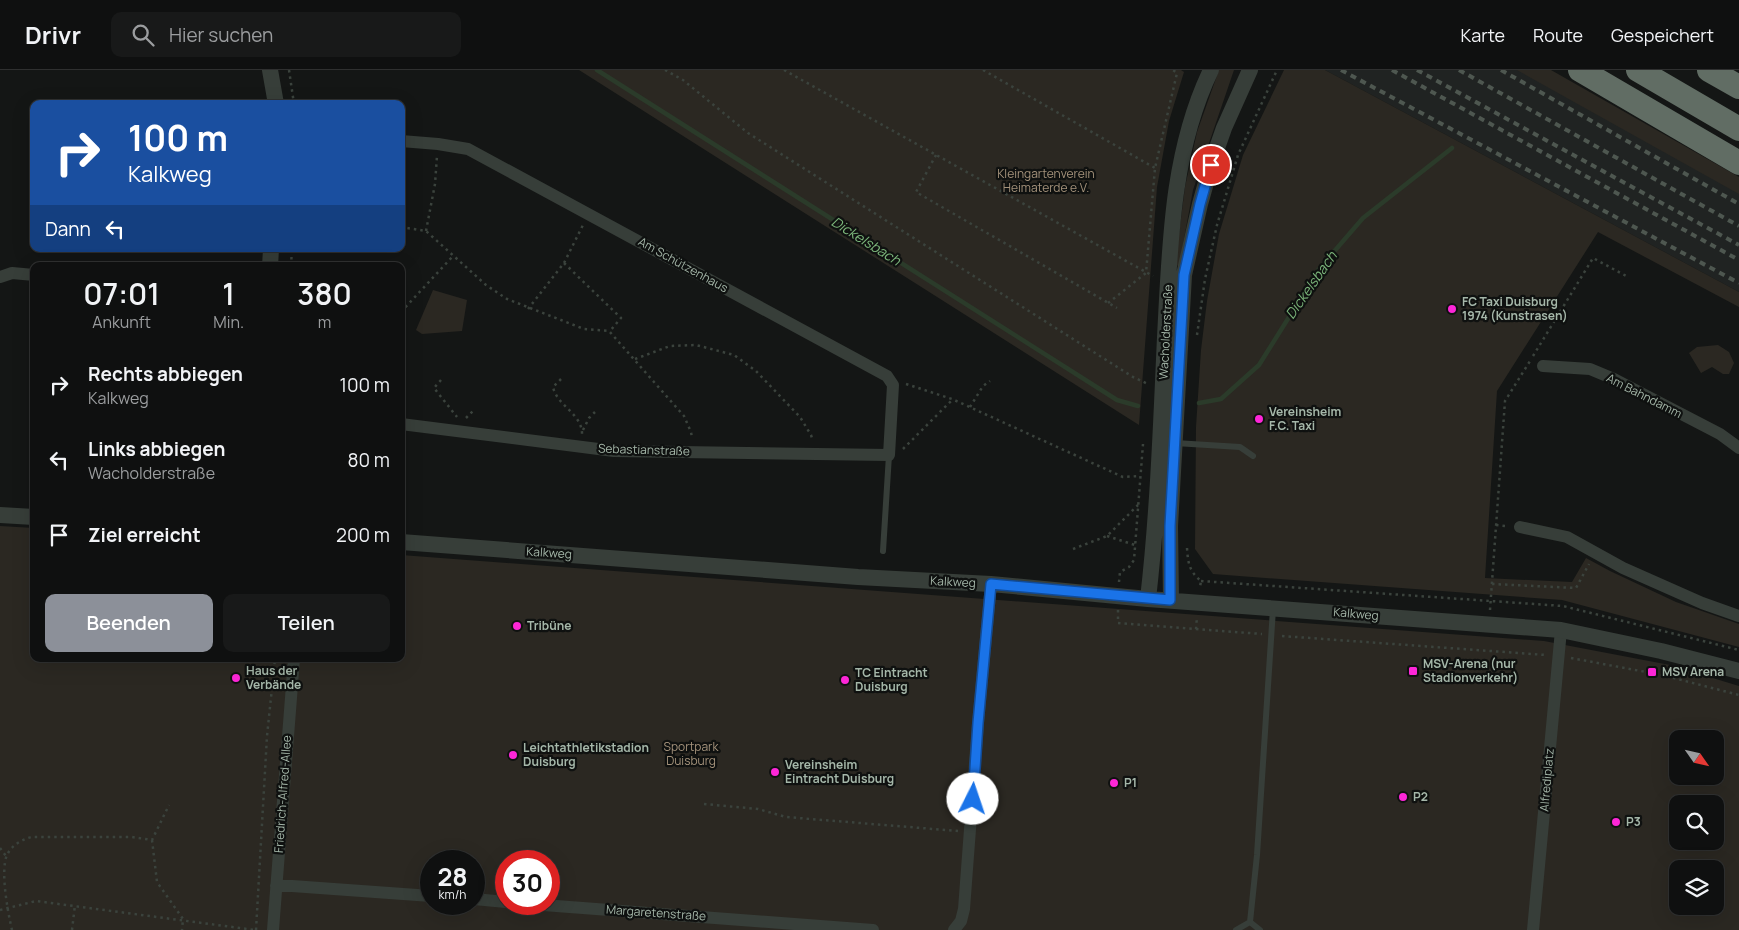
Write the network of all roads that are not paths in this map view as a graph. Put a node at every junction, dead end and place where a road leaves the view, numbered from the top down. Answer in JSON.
{"nodes":[{"id":1,"x":270,"y":70,"type":"edge"},
{"id":2,"x":1211,"y":70,"type":"edge"},
{"id":3,"x":1250,"y":70,"type":"edge"},
{"id":4,"x":1580,"y":70,"type":"edge"},
{"id":5,"x":1638,"y":70,"type":"edge"},
{"id":6,"x":1709,"y":70,"type":"edge"},
{"id":7,"x":1739,"y":87,"type":"edge"},
{"id":8,"x":275,"y":100,"type":"edge"},
{"id":9,"x":1739,"y":129,"type":"edge"},
{"id":10,"x":405,"y":141,"type":"edge"},
{"id":11,"x":1731,"y":158,"type":"edge"},
{"id":12,"x":30,"y":275,"type":"edge"},
{"id":13,"x":0,"y":277,"type":"edge"},
{"id":14,"x":1543,"y":366,"type":"dead end"},
{"id":15,"x":405,"y":424,"type":"edge"},
{"id":16,"x":1174,"y":443,"type":"junction"},
{"id":17,"x":1739,"y":448,"type":"edge"},
{"id":18,"x":889,"y":455,"type":"junction"},
{"id":19,"x":1254,"y":456,"type":"dead end"},
{"id":20,"x":0,"y":515,"type":"edge"},
{"id":21,"x":30,"y":517,"type":"edge"},
{"id":22,"x":1520,"y":527,"type":"dead end"},
{"id":23,"x":405,"y":542,"type":"edge"},
{"id":24,"x":883,"y":551,"type":"dead end"},
{"id":25,"x":991,"y":584,"type":"junction"},
{"id":26,"x":1148,"y":598,"type":"junction"},
{"id":27,"x":1170,"y":600,"type":"junction"},
{"id":28,"x":1273,"y":607,"type":"junction"},
{"id":29,"x":1739,"y":616,"type":"edge"},
{"id":30,"x":1561,"y":630,"type":"junction"},
{"id":31,"x":294,"y":662,"type":"edge"},
{"id":32,"x":1739,"y":671,"type":"edge"},
{"id":33,"x":276,"y":886,"type":"junction"},
{"id":34,"x":420,"y":895,"type":"edge"},
{"id":35,"x":560,"y":906,"type":"edge"},
{"id":36,"x":1250,"y":922,"type":"junction"},
{"id":37,"x":273,"y":930,"type":"edge"},
{"id":38,"x":873,"y":930,"type":"edge"},
{"id":39,"x":954,"y":930,"type":"edge"},
{"id":40,"x":1236,"y":930,"type":"edge"},
{"id":41,"x":1260,"y":930,"type":"edge"},
{"id":42,"x":1533,"y":930,"type":"edge"}],
"edges":[{"from":1,"to":8,"type":"street"},
{"from":2,"to":26,"type":"street","name":"Wacholderstraße"},
{"from":3,"to":16,"type":"street","name":"Wacholderstraße"},
{"from":4,"to":11,"type":"highway"},
{"from":5,"to":9,"type":"highway"},
{"from":6,"to":7,"type":"highway"},
{"from":10,"to":18,"type":"street","name":"Am Schützenhaus"},
{"from":12,"to":13,"type":"street"},
{"from":14,"to":17,"type":"street","name":"Am Bahndamm"},
{"from":15,"to":18,"type":"street","name":"Sebastianstraße"},
{"from":16,"to":19,"type":"lane"},
{"from":16,"to":27,"type":"street","name":"Wacholderstraße"},
{"from":18,"to":24,"type":"lane"},
{"from":20,"to":21,"type":"street"},
{"from":22,"to":29,"type":"street"},
{"from":23,"to":25,"type":"street","name":"Kalkweg"},
{"from":25,"to":26,"type":"street","name":"Kalkweg"},
{"from":25,"to":39,"type":"street"},
{"from":26,"to":27,"type":"street","name":"Kalkweg"},
{"from":27,"to":28,"type":"street","name":"Kalkweg"},
{"from":28,"to":30,"type":"street","name":"Kalkweg"},
{"from":28,"to":36,"type":"lane"},
{"from":30,"to":32,"type":"street","name":"Kalkweg"},
{"from":30,"to":42,"type":"street","name":"Alfrediplatz"},
{"from":31,"to":33,"type":"street","name":"Friedrich-Alfred-Allee"},
{"from":33,"to":34,"type":"street"},
{"from":33,"to":37,"type":"street","name":"Friedrich-Alfred-Allee"},
{"from":35,"to":38,"type":"street","name":"Margaretenstraße"},
{"from":36,"to":40,"type":"lane"},
{"from":36,"to":41,"type":"lane"}]}
